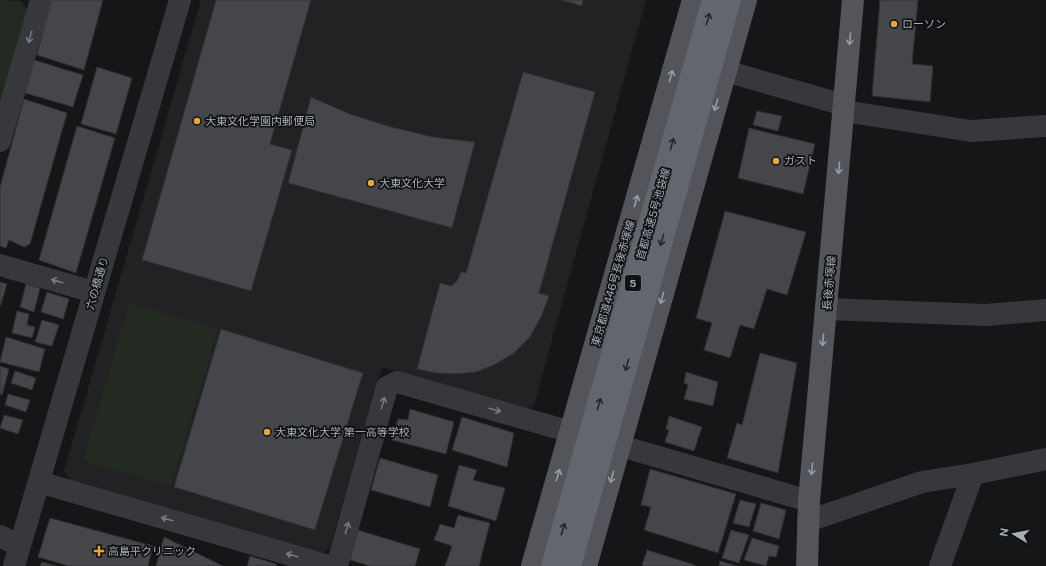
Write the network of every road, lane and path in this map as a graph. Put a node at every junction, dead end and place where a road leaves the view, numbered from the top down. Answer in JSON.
{"nodes":[{"id":1,"x":41,"y":0,"type":"edge"},
{"id":2,"x":180,"y":0,"type":"edge"},
{"id":3,"x":693,"y":0,"type":"edge"},
{"id":4,"x":713,"y":0,"type":"edge"},
{"id":5,"x":730,"y":0,"type":"edge"},
{"id":6,"x":746,"y":0,"type":"edge"},
{"id":7,"x":853,"y":0,"type":"edge"},
{"id":8,"x":725,"y":71,"type":"junction"},
{"id":9,"x":844,"y":108,"type":"junction"},
{"id":10,"x":1046,"y":126,"type":"edge"},
{"id":11,"x":0,"y":142,"type":"edge"},
{"id":12,"x":0,"y":265,"type":"edge"},
{"id":13,"x":94,"y":292,"type":"junction"},
{"id":14,"x":826,"y":309,"type":"junction"},
{"id":15,"x":1046,"y":310,"type":"edge"},
{"id":16,"x":571,"y":432,"type":"junction"},
{"id":17,"x":621,"y":446,"type":"junction"},
{"id":18,"x":1046,"y":459,"type":"edge"},
{"id":19,"x":973,"y":474,"type":"junction"},
{"id":20,"x":39,"y":482,"type":"junction"},
{"id":21,"x":808,"y":511,"type":"junction"},
{"id":22,"x":0,"y":536,"type":"edge"},
{"id":23,"x":17,"y":556,"type":"edge"},
{"id":24,"x":329,"y":566,"type":"edge"},
{"id":25,"x":337,"y":566,"type":"edge"},
{"id":26,"x":532,"y":566,"type":"edge"},
{"id":27,"x":552,"y":566,"type":"edge"},
{"id":28,"x":570,"y":566,"type":"edge"},
{"id":29,"x":586,"y":566,"type":"edge"},
{"id":30,"x":807,"y":566,"type":"edge"},
{"id":31,"x":940,"y":566,"type":"edge"}],
"edges":[{"from":1,"to":11,"type":"street","one_way":true},
{"from":2,"to":13,"type":"street","name":"六の橋通り"},
{"from":16,"to":3,"type":"main road","name":"東京都道446号長後赤塚線","one_way":true},
{"from":27,"to":4,"type":"highway","name":"首都高速5号池袋線","number":"5","one_way":true},
{"from":5,"to":28,"type":"highway","name":"首都高速5号池袋線","number":"5","one_way":true},
{"from":6,"to":8,"type":"main road"},
{"from":7,"to":9,"type":"main road","name":"長後赤塚線","one_way":true},
{"from":8,"to":9,"type":"street"},
{"from":8,"to":17,"type":"main road","one_way":true},
{"from":9,"to":10,"type":"street"},
{"from":9,"to":14,"type":"main road","name":"長後赤塚線","one_way":true},
{"from":13,"to":12,"type":"street","one_way":true},
{"from":13,"to":20,"type":"street","name":"六の橋通り"},
{"from":14,"to":15,"type":"street"},
{"from":14,"to":21,"type":"main road","name":"長後赤塚線","one_way":true},
{"from":25,"to":16,"type":"street","one_way":true},
{"from":26,"to":16,"type":"main road","name":"東京都道446号長後赤塚線","one_way":true},
{"from":17,"to":21,"type":"street"},
{"from":17,"to":29,"type":"main road","one_way":true},
{"from":18,"to":19,"type":"street"},
{"from":19,"to":21,"type":"street"},
{"from":19,"to":31,"type":"street"},
{"from":20,"to":23,"type":"street","name":"六の橋通り"},
{"from":24,"to":20,"type":"street","one_way":true},
{"from":21,"to":30,"type":"main road","name":"長後赤塚線"},
{"from":22,"to":23,"type":"street"}]}
